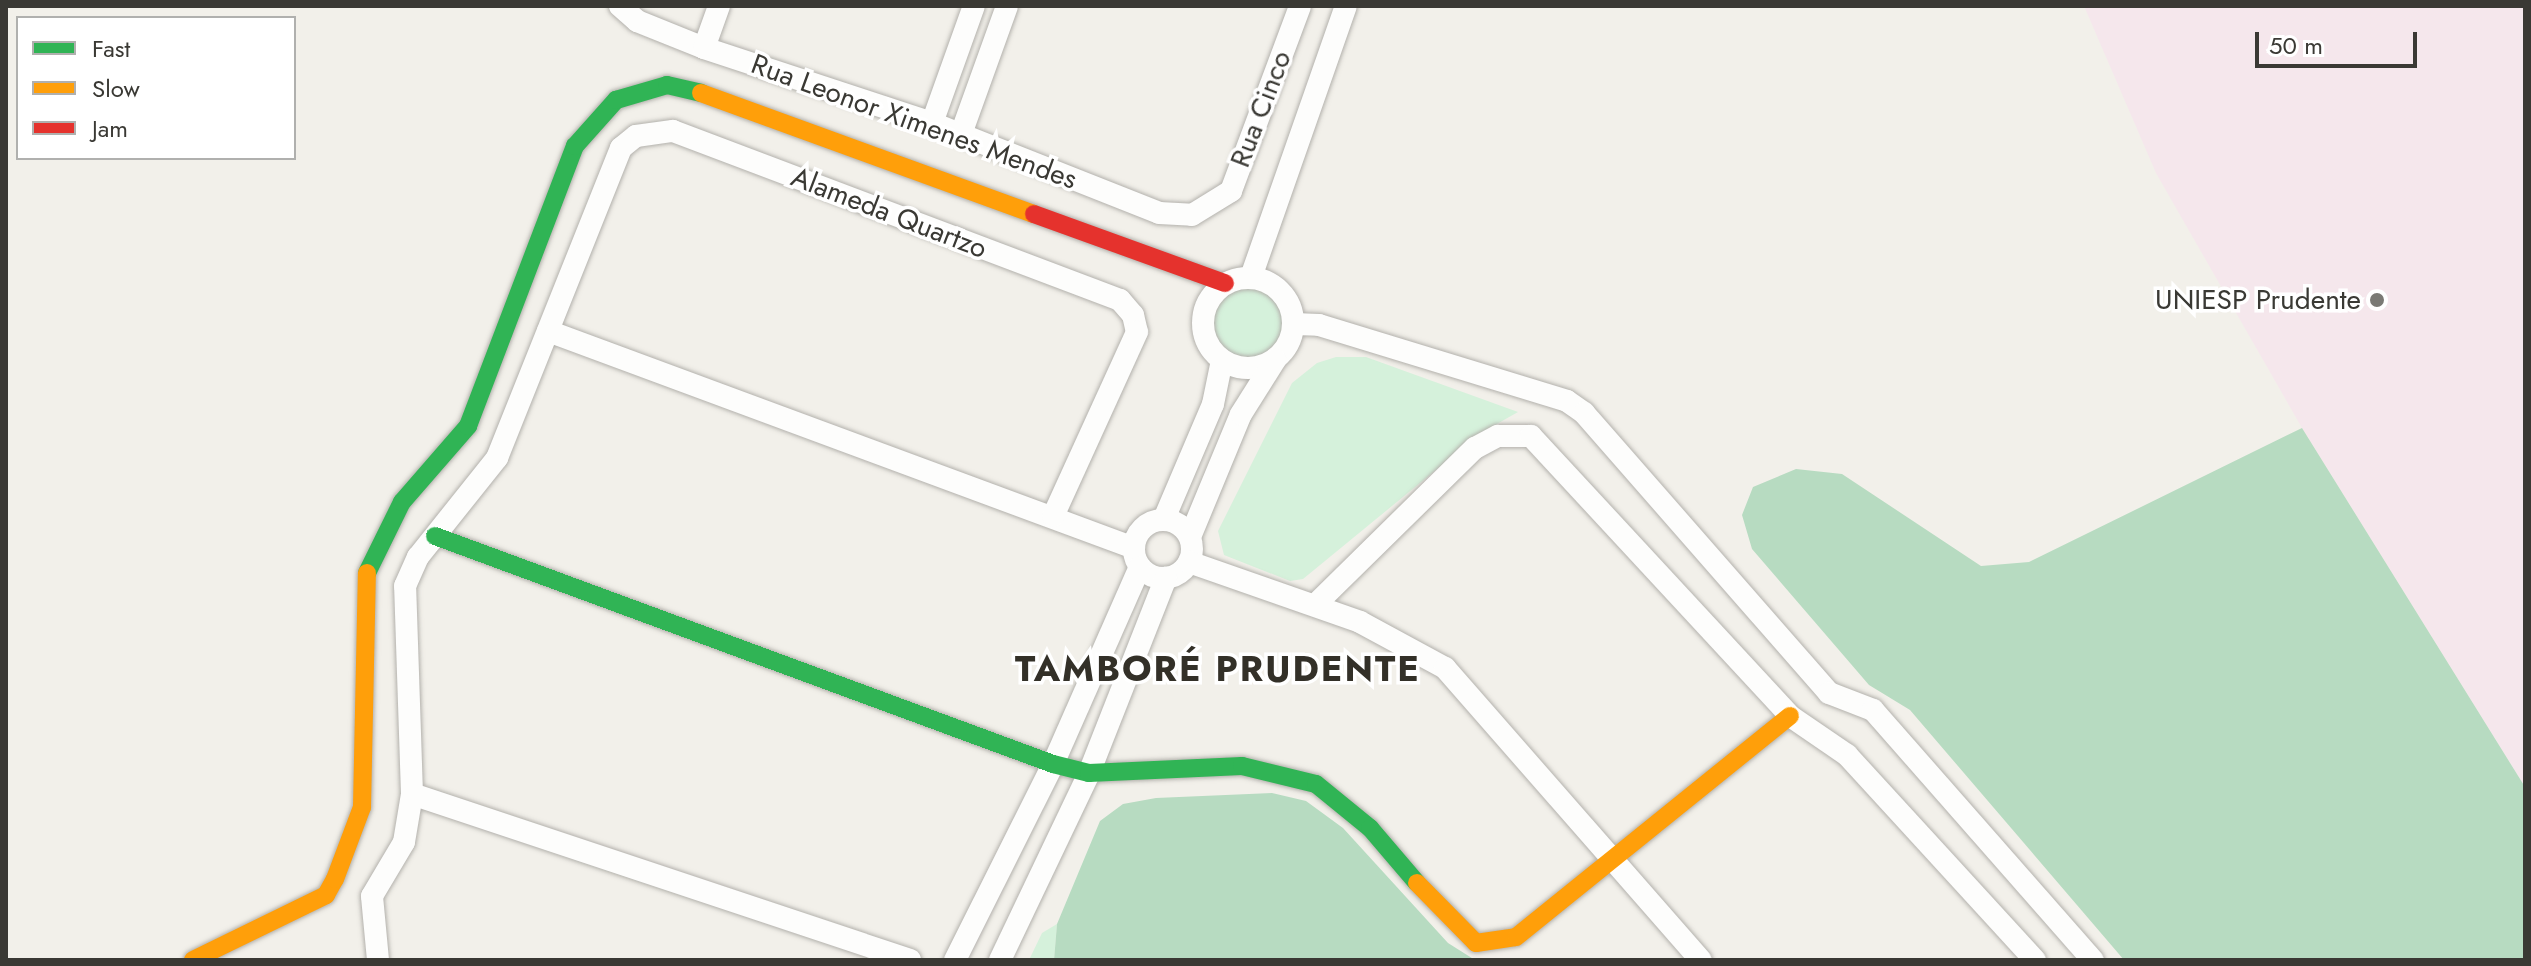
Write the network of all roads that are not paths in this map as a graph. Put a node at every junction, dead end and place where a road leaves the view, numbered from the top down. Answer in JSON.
{"nodes":[{"id":1,"x":620,"y":6,"type":"edge"},
{"id":2,"x":719,"y":6,"type":"edge"},
{"id":3,"x":974,"y":6,"type":"edge"},
{"id":4,"x":1007,"y":6,"type":"edge"},
{"id":5,"x":1300,"y":6,"type":"edge"},
{"id":6,"x":1346,"y":6,"type":"edge"},
{"id":7,"x":704,"y":48,"type":"junction"},
{"id":8,"x":932,"y":123,"type":"junction"},
{"id":9,"x":961,"y":134,"type":"junction"},
{"id":10,"x":1213,"y":205,"type":"joint"},
{"id":11,"x":1251,"y":277,"type":"junction"},
{"id":12,"x":1225,"y":283,"type":"junction"},
{"id":13,"x":1294,"y":324,"type":"junction"},
{"id":14,"x":548,"y":331,"type":"junction"},
{"id":15,"x":1222,"y":360,"type":"junction"},
{"id":16,"x":1275,"y":360,"type":"junction"},
{"id":17,"x":1053,"y":516,"type":"junction"},
{"id":18,"x":1164,"y":519,"type":"junction"},
{"id":19,"x":435,"y":536,"type":"junction"},
{"id":20,"x":1190,"y":537,"type":"junction"},
{"id":21,"x":1137,"y":558,"type":"junction"},
{"id":22,"x":1189,"y":562,"type":"junction"},
{"id":23,"x":1166,"y":578,"type":"junction"},
{"id":24,"x":1316,"y":604,"type":"junction"},
{"id":25,"x":1790,"y":716,"type":"junction"},
{"id":26,"x":1053,"y":764,"type":"junction"},
{"id":27,"x":1089,"y":773,"type":"junction"},
{"id":28,"x":412,"y":794,"type":"junction"},
{"id":29,"x":1611,"y":860,"type":"junction"},
{"id":30,"x":193,"y":960,"type":"edge"},
{"id":31,"x":378,"y":960,"type":"edge"},
{"id":32,"x":910,"y":960,"type":"edge"},
{"id":33,"x":955,"y":960,"type":"edge"},
{"id":34,"x":1000,"y":960,"type":"edge"},
{"id":35,"x":1701,"y":960,"type":"edge"},
{"id":36,"x":2035,"y":960,"type":"edge"},
{"id":37,"x":2093,"y":960,"type":"edge"}],
"edges":[{"from":1,"to":7,"type":"street","name":"Rua Leonor Ximenes Mendes"},
{"from":2,"to":7,"type":"street"},
{"from":3,"to":8,"type":"street"},
{"from":4,"to":9,"type":"street"},
{"from":5,"to":10,"type":"street","name":"Rua Cinco"},
{"from":6,"to":11,"type":"street"},
{"from":7,"to":8,"type":"street","name":"Rua Leonor Ximenes Mendes"},
{"from":8,"to":9,"type":"street","name":"Rua Leonor Ximenes Mendes"},
{"from":9,"to":10,"type":"street","name":"Rua Leonor Ximenes Mendes"},
{"from":11,"to":12,"type":"street"},
{"from":11,"to":13,"type":"street"},
{"from":12,"to":15,"type":"street"},
{"from":12,"to":30,"type":"street"},
{"from":13,"to":16,"type":"street"},
{"from":13,"to":37,"type":"street"},
{"from":14,"to":17,"type":"street"},
{"from":14,"to":17,"type":"street","name":"Alameda Quartzo"},
{"from":14,"to":19,"type":"street"},
{"from":15,"to":16,"type":"street"},
{"from":15,"to":18,"type":"street"},
{"from":16,"to":20,"type":"street"},
{"from":17,"to":21,"type":"street"},
{"from":18,"to":20,"type":"street"},
{"from":18,"to":21,"type":"street"},
{"from":19,"to":26,"type":"street"},
{"from":19,"to":28,"type":"street"},
{"from":20,"to":22,"type":"street"},
{"from":21,"to":23,"type":"street"},
{"from":21,"to":26,"type":"street"},
{"from":22,"to":23,"type":"street"},
{"from":22,"to":24,"type":"street"},
{"from":23,"to":27,"type":"street"},
{"from":24,"to":25,"type":"street"},
{"from":24,"to":29,"type":"street"},
{"from":25,"to":29,"type":"street"},
{"from":25,"to":36,"type":"street"},
{"from":26,"to":27,"type":"street"},
{"from":26,"to":33,"type":"street"},
{"from":27,"to":29,"type":"street"},
{"from":27,"to":34,"type":"street"},
{"from":28,"to":31,"type":"street"},
{"from":28,"to":32,"type":"street"},
{"from":29,"to":35,"type":"street"}]}
